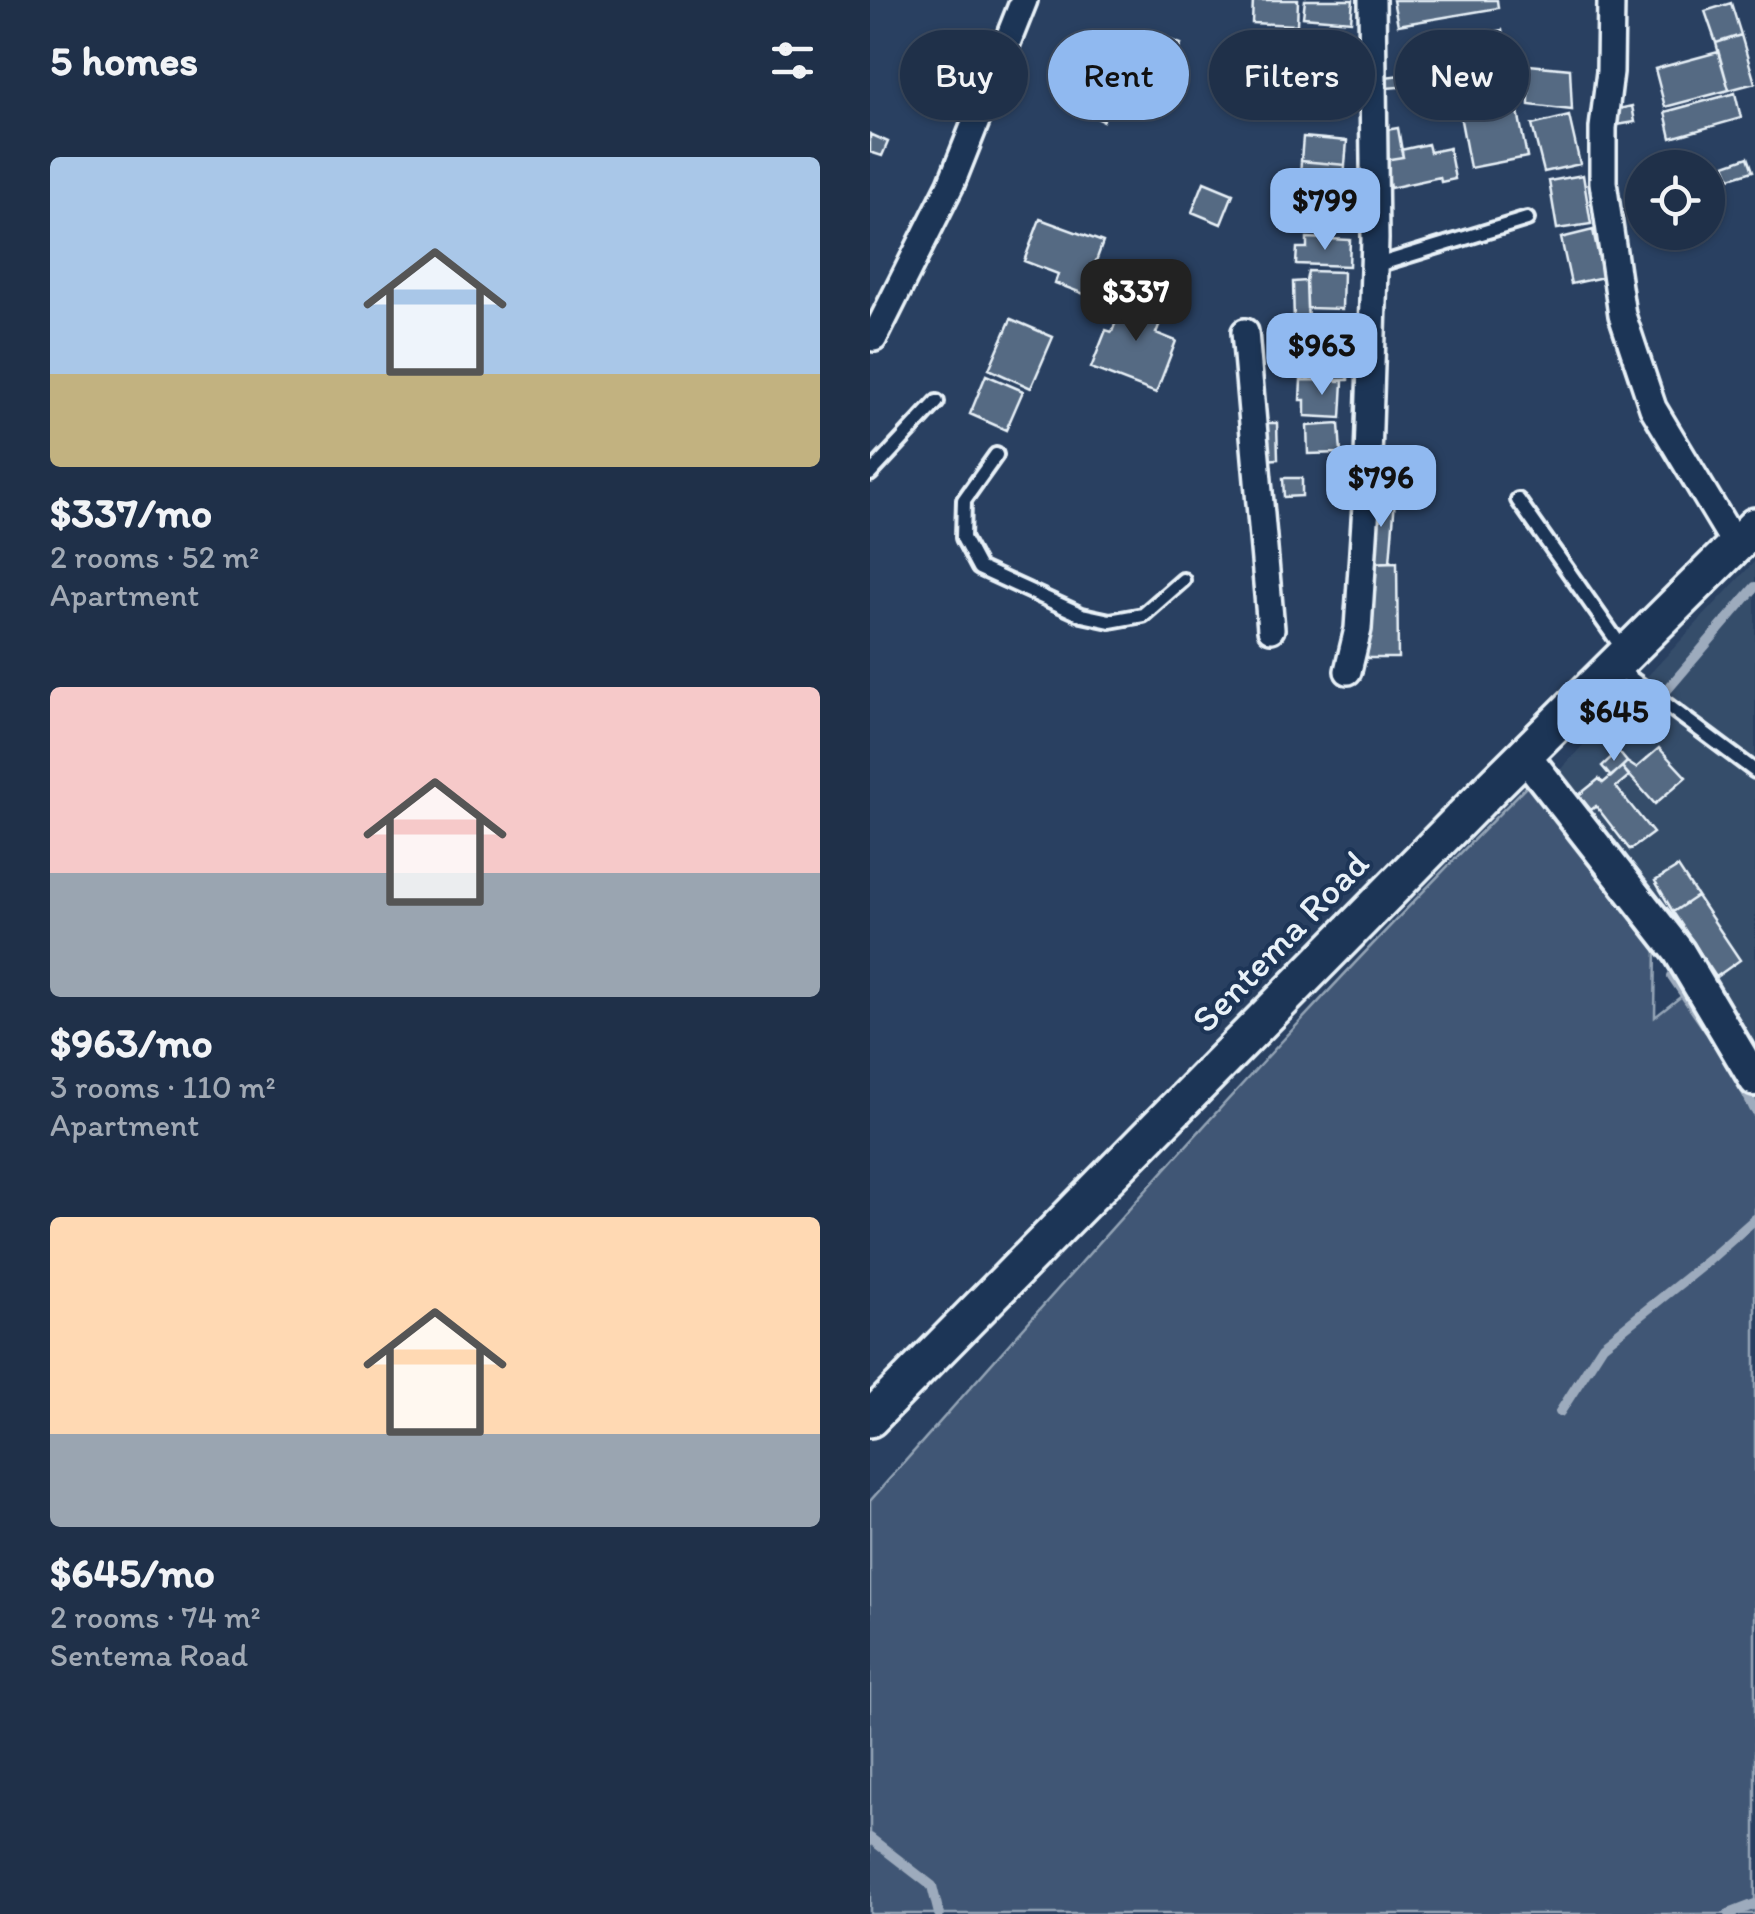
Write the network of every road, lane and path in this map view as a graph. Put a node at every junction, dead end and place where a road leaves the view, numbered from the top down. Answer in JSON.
{"nodes":[{"id":1,"x":1024,"y":0,"type":"edge"},
{"id":2,"x":1372,"y":0,"type":"edge"},
{"id":3,"x":1612,"y":0,"type":"edge"},
{"id":4,"x":1527,"y":219,"type":"dead end"},
{"id":5,"x":1374,"y":266,"type":"junction"},
{"id":6,"x":1245,"y":332,"type":"dead end"},
{"id":7,"x":874,"y":338,"type":"dead end"},
{"id":8,"x":937,"y":402,"type":"dead end"},
{"id":9,"x":996,"y":456,"type":"dead end"},
{"id":10,"x":870,"y":474,"type":"edge"},
{"id":11,"x":1518,"y":500,"type":"dead end"},
{"id":12,"x":1745,"y":536,"type":"edge"},
{"id":13,"x":1183,"y":580,"type":"dead end"},
{"id":14,"x":1271,"y":629,"type":"dead end"},
{"id":15,"x":1621,"y":660,"type":"junction"},
{"id":16,"x":1348,"y":671,"type":"dead end"},
{"id":17,"x":1524,"y":754,"type":"junction"},
{"id":18,"x":1755,"y":772,"type":"edge"},
{"id":19,"x":1755,"y":1080,"type":"edge"},
{"id":20,"x":870,"y":1420,"type":"edge"}],
"edges":[{"from":1,"to":7,"type":"street"},
{"from":2,"to":5,"type":"street"},
{"from":3,"to":12,"type":"street"},
{"from":4,"to":5,"type":"lane"},
{"from":5,"to":16,"type":"street"},
{"from":6,"to":14,"type":"street"},
{"from":8,"to":10,"type":"lane"},
{"from":9,"to":13,"type":"lane"},
{"from":11,"to":15,"type":"lane"},
{"from":12,"to":15,"type":"main road","name":"Sentema Road"},
{"from":15,"to":17,"type":"main road","name":"Sentema Road"},
{"from":15,"to":18,"type":"lane"},
{"from":17,"to":19,"type":"street"},
{"from":17,"to":20,"type":"main road","name":"Sentema Road"}]}
